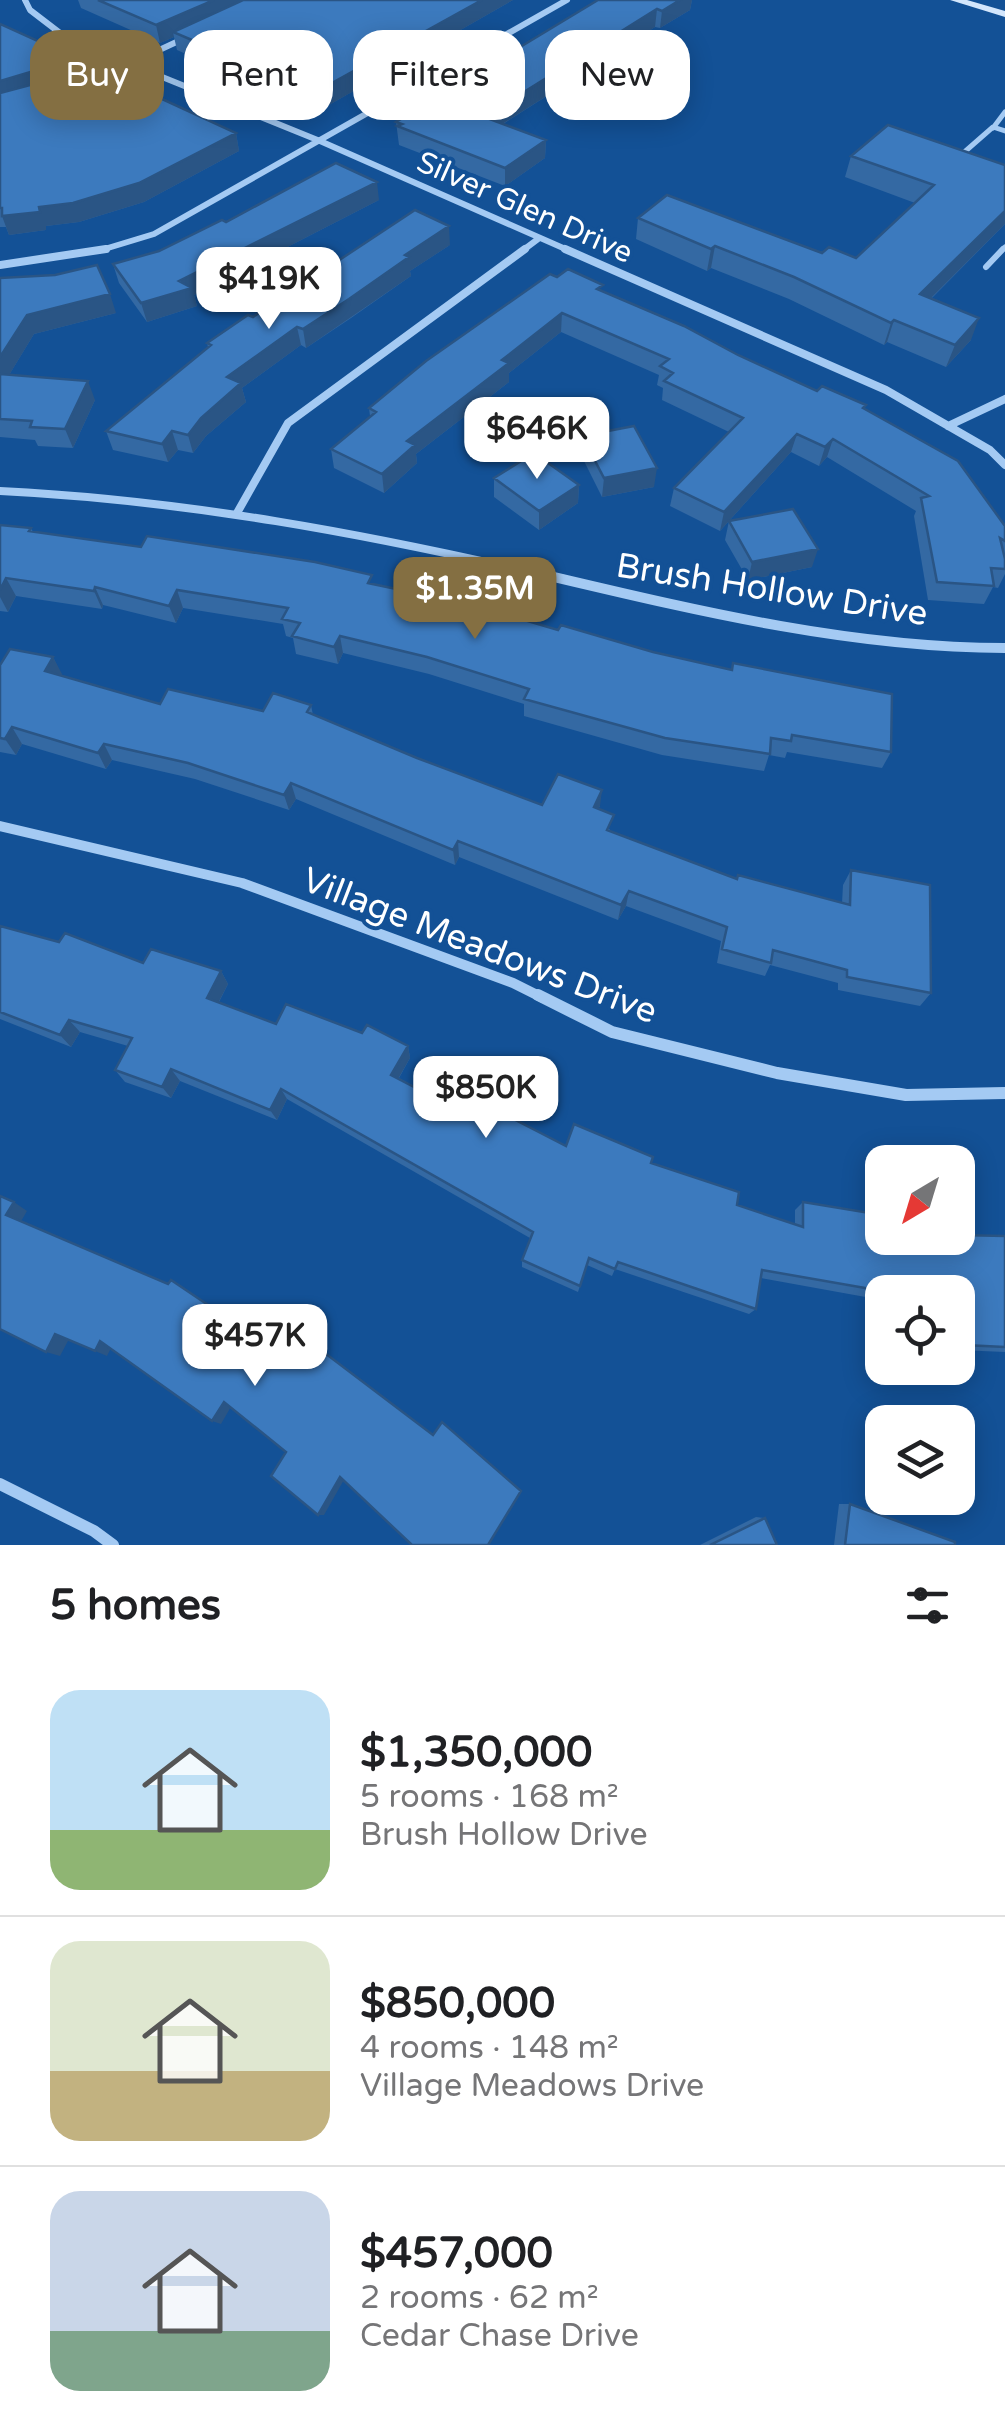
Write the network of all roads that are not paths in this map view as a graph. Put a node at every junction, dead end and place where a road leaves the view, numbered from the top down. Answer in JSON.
{"nodes":[{"id":1,"x":24,"y":0,"type":"edge"},
{"id":2,"x":567,"y":0,"type":"edge"},
{"id":3,"x":955,"y":0,"type":"edge"},
{"id":4,"x":1005,"y":14,"type":"edge"},
{"id":5,"x":56,"y":30,"type":"edge"},
{"id":6,"x":164,"y":77,"type":"edge"},
{"id":7,"x":1005,"y":112,"type":"edge"},
{"id":8,"x":993,"y":128,"type":"junction"},
{"id":9,"x":1005,"y":131,"type":"edge"},
{"id":10,"x":320,"y":141,"type":"junction"},
{"id":11,"x":948,"y":166,"type":"edge"},
{"id":12,"x":538,"y":239,"type":"junction"},
{"id":13,"x":1005,"y":247,"type":"edge"},
{"id":14,"x":0,"y":265,"type":"edge"},
{"id":15,"x":986,"y":267,"type":"dead end"},
{"id":16,"x":1005,"y":399,"type":"edge"},
{"id":17,"x":948,"y":426,"type":"junction"},
{"id":18,"x":1005,"y":465,"type":"edge"},
{"id":19,"x":0,"y":491,"type":"edge"},
{"id":20,"x":236,"y":514,"type":"junction"},
{"id":21,"x":1005,"y":648,"type":"edge"},
{"id":22,"x":0,"y":826,"type":"edge"},
{"id":23,"x":1005,"y":1094,"type":"edge"},
{"id":24,"x":0,"y":1484,"type":"edge"},
{"id":25,"x":113,"y":1545,"type":"edge"}],
"edges":[{"from":1,"to":5,"type":"street","name":"Silver Glen Drive"},
{"from":2,"to":10,"type":"street"},
{"from":3,"to":4,"type":"main road"},
{"from":6,"to":10,"type":"street","name":"Silver Glen Drive"},
{"from":7,"to":8,"type":"lane"},
{"from":8,"to":9,"type":"lane"},
{"from":8,"to":11,"type":"lane"},
{"from":10,"to":12,"type":"street","name":"Silver Glen Drive"},
{"from":10,"to":14,"type":"street"},
{"from":12,"to":17,"type":"street","name":"Silver Glen Drive"},
{"from":12,"to":20,"type":"street"},
{"from":13,"to":15,"type":"lane"},
{"from":16,"to":17,"type":"street"},
{"from":17,"to":18,"type":"street","name":"Silver Glen Drive"},
{"from":19,"to":20,"type":"street","name":"Brush Hollow Drive"},
{"from":20,"to":21,"type":"street","name":"Brush Hollow Drive"},
{"from":22,"to":23,"type":"street","name":"Village Meadows Drive"},
{"from":24,"to":25,"type":"street"}]}
